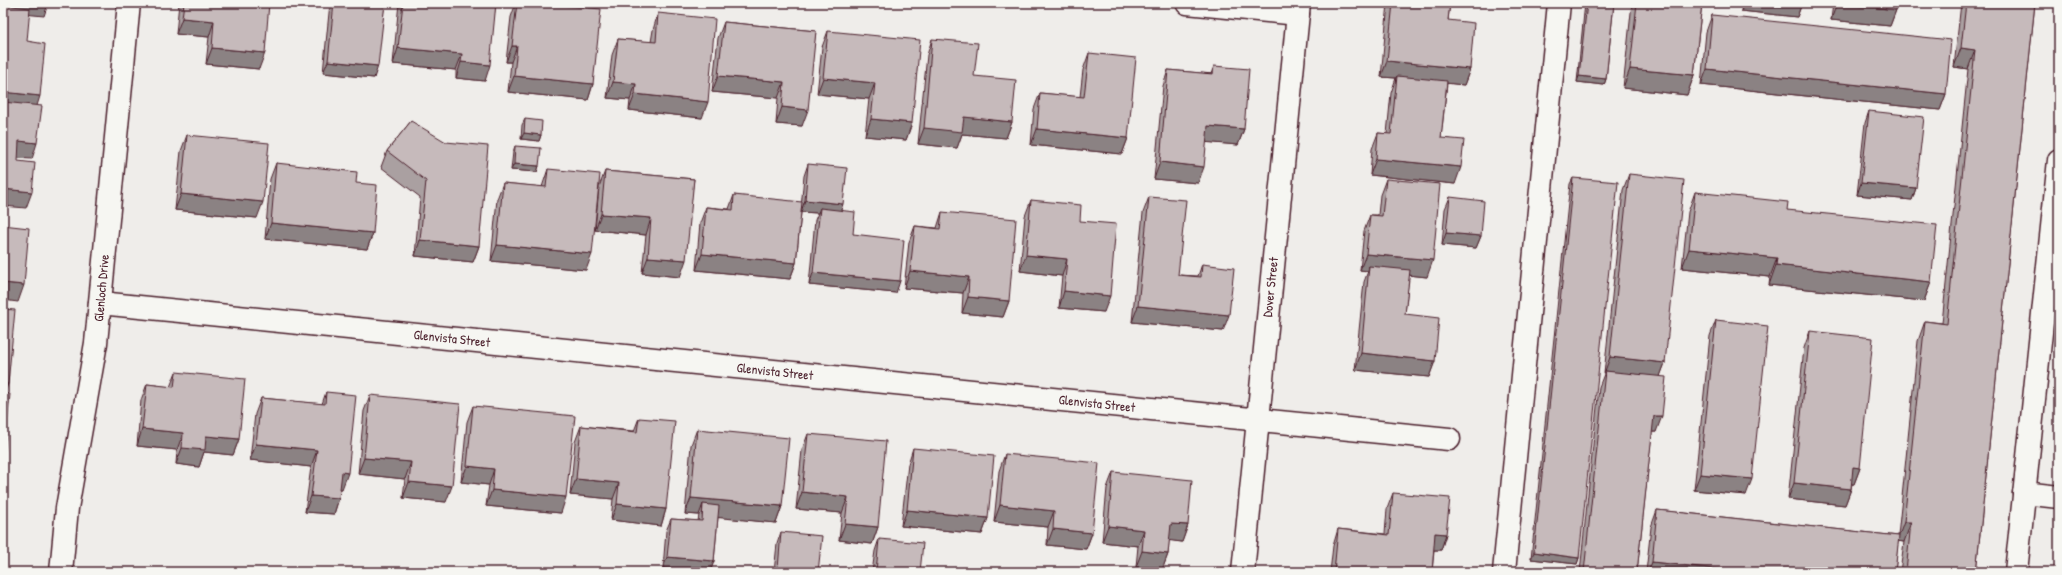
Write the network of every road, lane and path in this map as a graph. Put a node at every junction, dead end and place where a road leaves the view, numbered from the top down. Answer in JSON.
{"nodes":[{"id":1,"x":129,"y":3,"type":"edge"},
{"id":2,"x":1187,"y":3,"type":"edge"},
{"id":3,"x":1560,"y":3,"type":"edge"},
{"id":4,"x":1298,"y":8,"type":"edge"},
{"id":5,"x":2059,"y":160,"type":"edge"},
{"id":6,"x":100,"y":303,"type":"junction"},
{"id":7,"x":1257,"y":420,"type":"junction"},
{"id":8,"x":1449,"y":439,"type":"dead end"},
{"id":9,"x":2024,"y":493,"type":"junction"},
{"id":10,"x":2059,"y":498,"type":"edge"},
{"id":11,"x":61,"y":572,"type":"edge"},
{"id":12,"x":1242,"y":572,"type":"edge"},
{"id":13,"x":1504,"y":572,"type":"edge"},
{"id":14,"x":2016,"y":572,"type":"edge"}],
"edges":[{"from":1,"to":6,"type":"street","name":"Glenloch Drive"},
{"from":2,"to":4,"type":"street"},
{"from":3,"to":13,"type":"street"},
{"from":4,"to":7,"type":"street","name":"Dover Street"},
{"from":5,"to":9,"type":"street"},
{"from":6,"to":7,"type":"street","name":"Glenvista Street"},
{"from":6,"to":11,"type":"street","name":"Glenloch Drive"},
{"from":7,"to":8,"type":"street","name":"Glenvista Street"},
{"from":7,"to":12,"type":"street","name":"Dover Street"},
{"from":9,"to":10,"type":"street"},
{"from":9,"to":14,"type":"street"}]}
